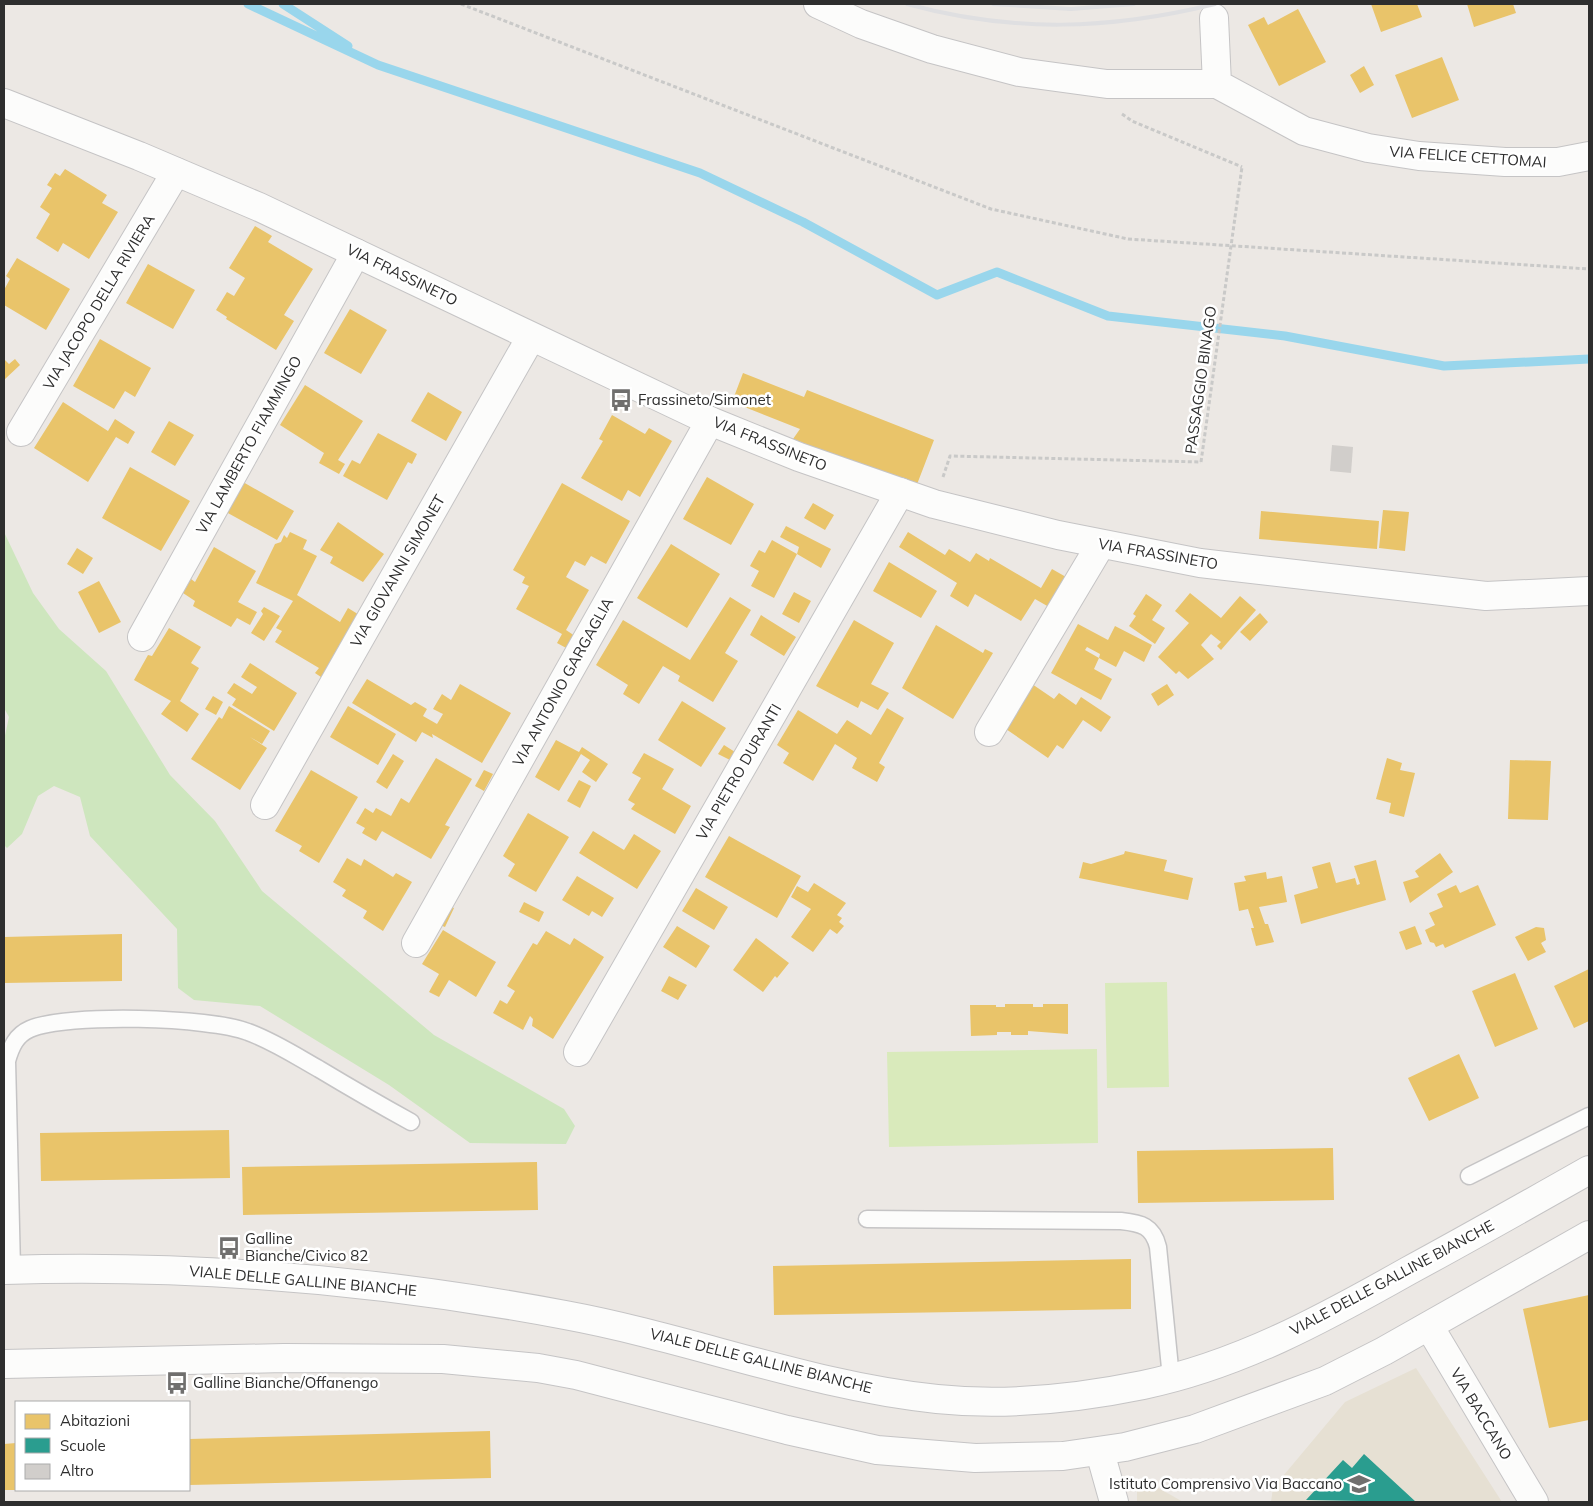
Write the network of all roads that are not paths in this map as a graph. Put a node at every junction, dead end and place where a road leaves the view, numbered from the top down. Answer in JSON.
{"nodes":[{"id":1,"x":818,"y":4,"type":"edge"},
{"id":2,"x":1214,"y":18,"type":"dead end"},
{"id":3,"x":1217,"y":84,"type":"junction"},
{"id":4,"x":4,"y":103,"type":"edge"},
{"id":5,"x":1589,"y":156,"type":"edge"},
{"id":6,"x":176,"y":172,"type":"junction"},
{"id":7,"x":356,"y":253,"type":"junction"},
{"id":8,"x":531,"y":337,"type":"junction"},
{"id":9,"x":710,"y":421,"type":"junction"},
{"id":10,"x":21,"y":432,"type":"dead end"},
{"id":11,"x":900,"y":492,"type":"junction"},
{"id":12,"x":1101,"y":544,"type":"junction"},
{"id":13,"x":1589,"y":591,"type":"edge"},
{"id":14,"x":142,"y":637,"type":"dead end"},
{"id":15,"x":989,"y":732,"type":"dead end"},
{"id":16,"x":265,"y":805,"type":"dead end"},
{"id":17,"x":416,"y":943,"type":"dead end"},
{"id":18,"x":578,"y":1052,"type":"dead end"},
{"id":19,"x":1589,"y":1116,"type":"edge"},
{"id":20,"x":411,"y":1122,"type":"dead end"},
{"id":21,"x":1589,"y":1170,"type":"edge"},
{"id":22,"x":1469,"y":1176,"type":"dead end"},
{"id":23,"x":867,"y":1219,"type":"dead end"},
{"id":24,"x":1589,"y":1235,"type":"edge"},
{"id":25,"x":8,"y":1270,"type":"edge"},
{"id":26,"x":1429,"y":1326,"type":"junction"},
{"id":27,"x":4,"y":1364,"type":"edge"},
{"id":28,"x":1171,"y":1378,"type":"junction"},
{"id":29,"x":1100,"y":1452,"type":"junction"},
{"id":30,"x":1114,"y":1502,"type":"edge"},
{"id":31,"x":1534,"y":1502,"type":"edge"}],
"edges":[{"from":1,"to":3,"type":"street"},
{"from":2,"to":3,"type":"street"},
{"from":3,"to":5,"type":"street","name":"VIA FELICE CETTOMAI"},
{"from":4,"to":6,"type":"street","name":"VIA FRASSINETO"},
{"from":6,"to":7,"type":"street","name":"VIA FRASSINETO"},
{"from":6,"to":10,"type":"street","name":"VIA JACOPO DELLA RIVIERA"},
{"from":7,"to":8,"type":"street","name":"VIA FRASSINETO"},
{"from":7,"to":14,"type":"street","name":"VIA LAMBERTO FIAMMINGO"},
{"from":8,"to":9,"type":"street","name":"VIA FRASSINETO"},
{"from":8,"to":16,"type":"street","name":"VIA GIOVANNI SIMONET"},
{"from":9,"to":11,"type":"street","name":"VIA FRASSINETO"},
{"from":9,"to":17,"type":"street","name":"VIA ANTONIO GARGAGLIA"},
{"from":11,"to":12,"type":"street","name":"VIA FRASSINETO"},
{"from":11,"to":18,"type":"street","name":"VIA PIETRO DURANTI"},
{"from":12,"to":13,"type":"street","name":"VIA FRASSINETO"},
{"from":12,"to":15,"type":"street"},
{"from":19,"to":22,"type":"lane"},
{"from":20,"to":25,"type":"lane"},
{"from":21,"to":28,"type":"street","name":"VIALE DELLE GALLINE BIANCHE"},
{"from":23,"to":28,"type":"lane"},
{"from":24,"to":26,"type":"street"},
{"from":25,"to":28,"type":"street","name":"VIALE DELLE GALLINE BIANCHE"},
{"from":26,"to":29,"type":"street"},
{"from":26,"to":31,"type":"street","name":"VIA BACCANO"},
{"from":27,"to":29,"type":"street"},
{"from":29,"to":30,"type":"street"}]}
